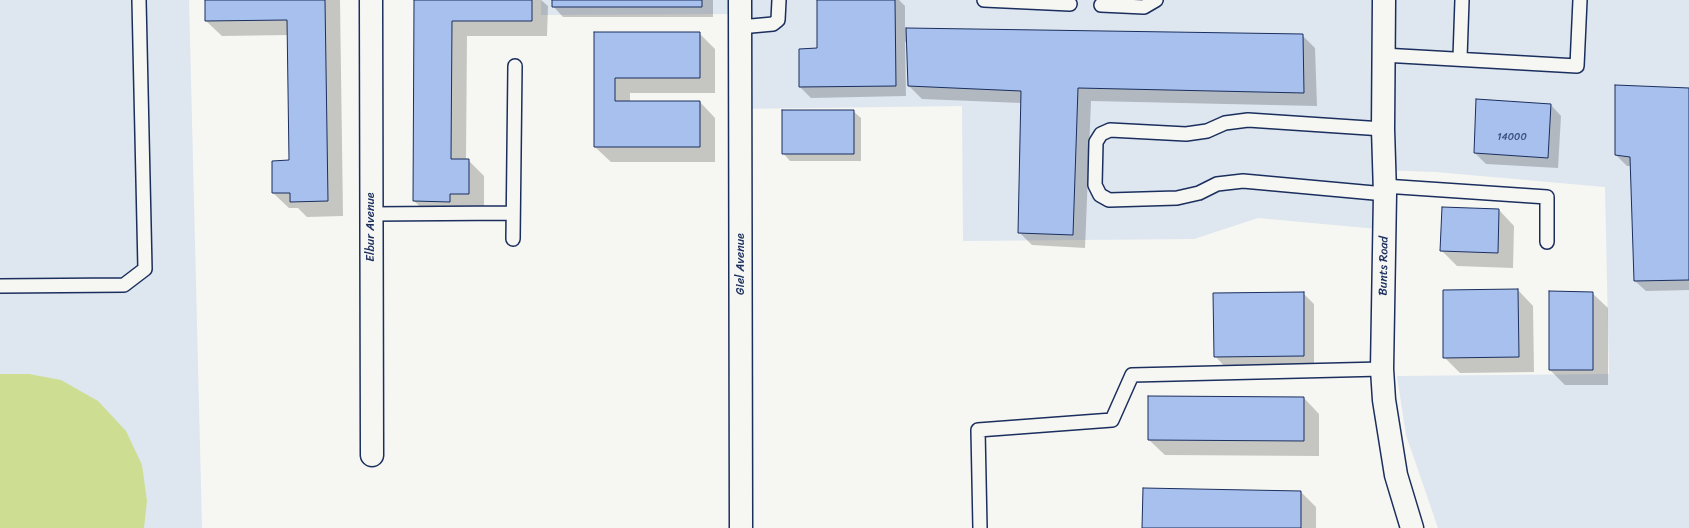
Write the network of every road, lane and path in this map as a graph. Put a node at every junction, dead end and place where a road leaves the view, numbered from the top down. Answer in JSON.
{"nodes":[{"id":1,"x":139,"y":0,"type":"edge"},
{"id":2,"x":371,"y":0,"type":"edge"},
{"id":3,"x":740,"y":0,"type":"edge"},
{"id":4,"x":779,"y":0,"type":"edge"},
{"id":5,"x":984,"y":0,"type":"edge"},
{"id":6,"x":1156,"y":0,"type":"edge"},
{"id":7,"x":1384,"y":0,"type":"edge"},
{"id":8,"x":1462,"y":0,"type":"edge"},
{"id":9,"x":1580,"y":0,"type":"edge"},
{"id":10,"x":1070,"y":4,"type":"dead end"},
{"id":11,"x":1101,"y":5,"type":"dead end"},
{"id":12,"x":740,"y":28,"type":"junction"},
{"id":13,"x":1383,"y":55,"type":"junction"},
{"id":14,"x":1460,"y":58,"type":"junction"},
{"id":15,"x":515,"y":66,"type":"dead end"},
{"id":16,"x":1383,"y":129,"type":"junction"},
{"id":17,"x":1385,"y":190,"type":"junction"},
{"id":18,"x":513,"y":213,"type":"junction"},
{"id":19,"x":372,"y":214,"type":"junction"},
{"id":20,"x":513,"y":239,"type":"dead end"},
{"id":21,"x":1547,"y":242,"type":"dead end"},
{"id":22,"x":0,"y":286,"type":"edge"},
{"id":23,"x":1382,"y":369,"type":"junction"},
{"id":24,"x":372,"y":455,"type":"dead end"},
{"id":25,"x":741,"y":528,"type":"edge"},
{"id":26,"x":980,"y":528,"type":"edge"},
{"id":27,"x":1412,"y":528,"type":"edge"}],
"edges":[{"from":1,"to":22,"type":"lane"},
{"from":2,"to":19,"type":"street","name":"Elbur Avenue"},
{"from":3,"to":12,"type":"street","name":"Giel Avenue"},
{"from":4,"to":12,"type":"lane"},
{"from":5,"to":10,"type":"lane"},
{"from":6,"to":11,"type":"lane"},
{"from":7,"to":13,"type":"street","name":"Bunts Road"},
{"from":8,"to":14,"type":"lane"},
{"from":9,"to":14,"type":"lane"},
{"from":12,"to":25,"type":"street","name":"Giel Avenue"},
{"from":13,"to":14,"type":"lane"},
{"from":13,"to":16,"type":"street","name":"Bunts Road"},
{"from":15,"to":18,"type":"lane"},
{"from":16,"to":17,"type":"street","name":"Bunts Road"},
{"from":16,"to":17,"type":"lane"},
{"from":17,"to":21,"type":"lane"},
{"from":17,"to":23,"type":"street","name":"Bunts Road"},
{"from":18,"to":19,"type":"lane"},
{"from":18,"to":20,"type":"lane"},
{"from":19,"to":24,"type":"street","name":"Elbur Avenue"},
{"from":23,"to":26,"type":"lane"},
{"from":23,"to":27,"type":"street","name":"Bunts Road"}]}
